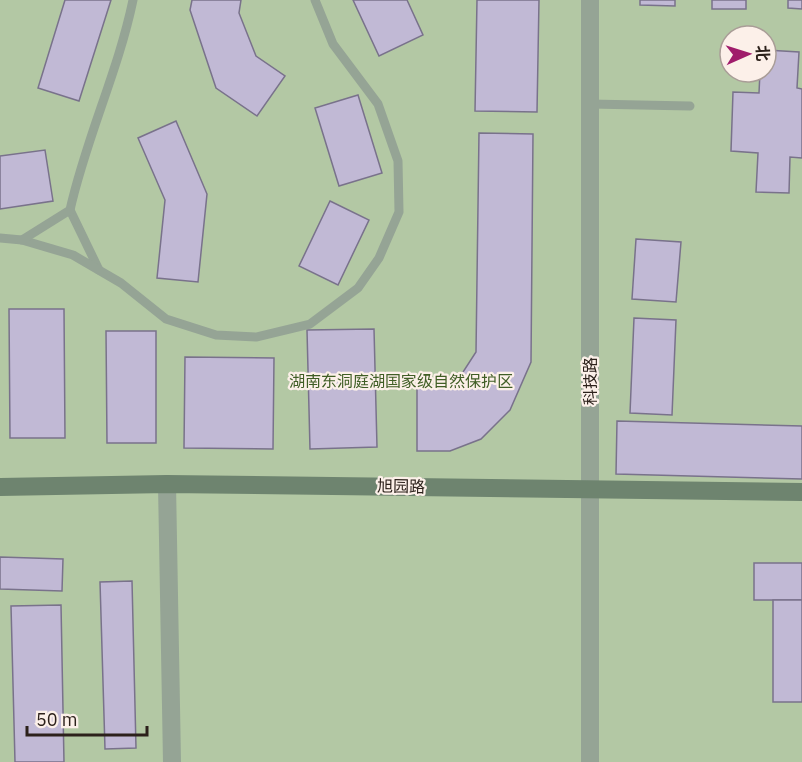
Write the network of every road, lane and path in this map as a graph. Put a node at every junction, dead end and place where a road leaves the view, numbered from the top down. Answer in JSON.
{"nodes":[{"id":1,"x":133,"y":0,"type":"edge"},
{"id":2,"x":315,"y":0,"type":"edge"},
{"id":3,"x":590,"y":0,"type":"edge"},
{"id":4,"x":590,"y":104,"type":"junction"},
{"id":5,"x":690,"y":106,"type":"dead end"},
{"id":6,"x":70,"y":210,"type":"junction"},
{"id":7,"x":0,"y":238,"type":"edge"},
{"id":8,"x":22,"y":240,"type":"junction"},
{"id":9,"x":100,"y":270,"type":"junction"},
{"id":10,"x":167,"y":484,"type":"junction"},
{"id":11,"x":0,"y":487,"type":"edge"},
{"id":12,"x":590,"y":488,"type":"junction"},
{"id":13,"x":802,"y":492,"type":"edge"},
{"id":14,"x":172,"y":762,"type":"edge"},
{"id":15,"x":590,"y":762,"type":"edge"}],
"edges":[{"from":1,"to":6,"type":"lane"},
{"from":2,"to":9,"type":"lane"},
{"from":3,"to":4,"type":"street","name":"科技路"},
{"from":4,"to":5,"type":"lane"},
{"from":4,"to":12,"type":"street","name":"科技路"},
{"from":6,"to":8,"type":"lane"},
{"from":6,"to":9,"type":"lane"},
{"from":7,"to":8,"type":"lane"},
{"from":8,"to":9,"type":"lane"},
{"from":10,"to":11,"type":"street","name":"旭园路"},
{"from":10,"to":12,"type":"street","name":"旭园路"},
{"from":10,"to":14,"type":"street"},
{"from":12,"to":13,"type":"street","name":"旭园路"},
{"from":12,"to":15,"type":"street","name":"科技路"}]}
